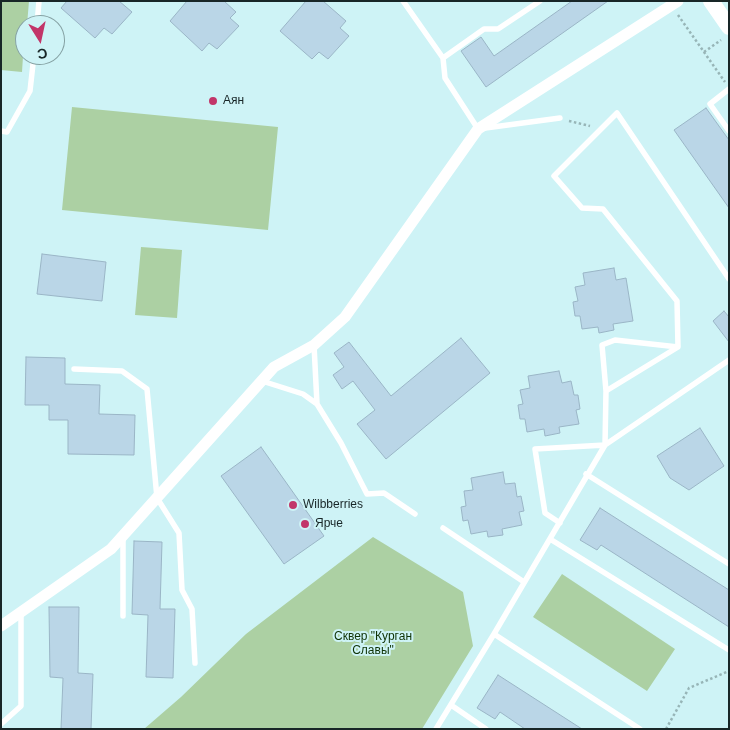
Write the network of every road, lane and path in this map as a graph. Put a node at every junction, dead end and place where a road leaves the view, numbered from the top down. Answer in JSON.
{"nodes":[{"id":1,"x":39,"y":1,"type":"edge"},
{"id":2,"x":403,"y":1,"type":"edge"},
{"id":3,"x":540,"y":1,"type":"edge"},
{"id":4,"x":711,"y":1,"type":"edge"},
{"id":5,"x":675,"y":4,"type":"edge"},
{"id":6,"x":38,"y":15,"type":"edge"},
{"id":7,"x":726,"y":33,"type":"edge"},
{"id":8,"x":704,"y":52,"type":"junction"},
{"id":9,"x":443,"y":58,"type":"junction"},
{"id":10,"x":33,"y":65,"type":"edge"},
{"id":11,"x":729,"y":88,"type":"edge"},
{"id":12,"x":560,"y":118,"type":"joint"},
{"id":13,"x":478,"y":129,"type":"junction"},
{"id":14,"x":601,"y":129,"type":"junction"},
{"id":15,"x":1,"y":131,"type":"edge"},
{"id":16,"x":729,"y":131,"type":"edge"},
{"id":17,"x":729,"y":279,"type":"edge"},
{"id":18,"x":314,"y":345,"type":"junction"},
{"id":19,"x":678,"y":347,"type":"junction"},
{"id":20,"x":729,"y":360,"type":"edge"},
{"id":21,"x":74,"y":369,"type":"dead end"},
{"id":22,"x":261,"y":381,"type":"junction"},
{"id":23,"x":606,"y":391,"type":"junction"},
{"id":24,"x":317,"y":404,"type":"junction"},
{"id":25,"x":605,"y":445,"type":"junction"},
{"id":26,"x":586,"y":474,"type":"junction"},
{"id":27,"x":157,"y":498,"type":"junction"},
{"id":28,"x":415,"y":514,"type":"dead end"},
{"id":29,"x":560,"y":523,"type":"junction"},
{"id":30,"x":443,"y":528,"type":"dead end"},
{"id":31,"x":123,"y":536,"type":"junction"},
{"id":32,"x":550,"y":539,"type":"junction"},
{"id":33,"x":729,"y":564,"type":"edge"},
{"id":34,"x":524,"y":582,"type":"junction"},
{"id":35,"x":21,"y":612,"type":"junction"},
{"id":36,"x":123,"y":616,"type":"dead end"},
{"id":37,"x":1,"y":626,"type":"edge"},
{"id":38,"x":494,"y":634,"type":"junction"},
{"id":39,"x":729,"y":650,"type":"edge"},
{"id":40,"x":195,"y":663,"type":"dead end"},
{"id":41,"x":729,"y":671,"type":"edge"},
{"id":42,"x":451,"y":705,"type":"junction"},
{"id":43,"x":1,"y":724,"type":"edge"},
{"id":44,"x":436,"y":729,"type":"edge"},
{"id":45,"x":486,"y":729,"type":"edge"},
{"id":46,"x":640,"y":729,"type":"edge"},
{"id":47,"x":666,"y":729,"type":"edge"}],
"edges":[{"from":1,"to":6,"type":"lane"},
{"from":2,"to":9,"type":"lane"},
{"from":3,"to":9,"type":"lane"},
{"from":4,"to":7,"type":"street"},
{"from":5,"to":8,"type":"path"},
{"from":5,"to":13,"type":"street"},
{"from":7,"to":8,"type":"path"},
{"from":8,"to":11,"type":"path"},
{"from":9,"to":13,"type":"lane"},
{"from":10,"to":15,"type":"lane"},
{"from":11,"to":16,"type":"lane"},
{"from":12,"to":13,"type":"lane"},
{"from":12,"to":14,"type":"path"},
{"from":13,"to":18,"type":"street"},
{"from":14,"to":17,"type":"lane"},
{"from":14,"to":19,"type":"lane"},
{"from":18,"to":22,"type":"street"},
{"from":18,"to":24,"type":"lane"},
{"from":19,"to":23,"type":"lane"},
{"from":19,"to":23,"type":"lane"},
{"from":20,"to":25,"type":"lane"},
{"from":21,"to":27,"type":"lane"},
{"from":22,"to":24,"type":"lane"},
{"from":22,"to":27,"type":"street"},
{"from":23,"to":25,"type":"lane"},
{"from":24,"to":28,"type":"lane"},
{"from":25,"to":26,"type":"lane"},
{"from":25,"to":29,"type":"lane"},
{"from":26,"to":29,"type":"lane"},
{"from":26,"to":33,"type":"lane"},
{"from":27,"to":31,"type":"street"},
{"from":27,"to":40,"type":"lane"},
{"from":29,"to":32,"type":"lane"},
{"from":30,"to":34,"type":"lane"},
{"from":31,"to":35,"type":"street"},
{"from":31,"to":36,"type":"lane"},
{"from":32,"to":34,"type":"lane"},
{"from":32,"to":39,"type":"lane"},
{"from":34,"to":38,"type":"lane"},
{"from":35,"to":37,"type":"street"},
{"from":35,"to":43,"type":"lane"},
{"from":38,"to":42,"type":"lane"},
{"from":38,"to":46,"type":"lane"},
{"from":41,"to":47,"type":"path"},
{"from":42,"to":44,"type":"lane"},
{"from":42,"to":45,"type":"lane"}]}
